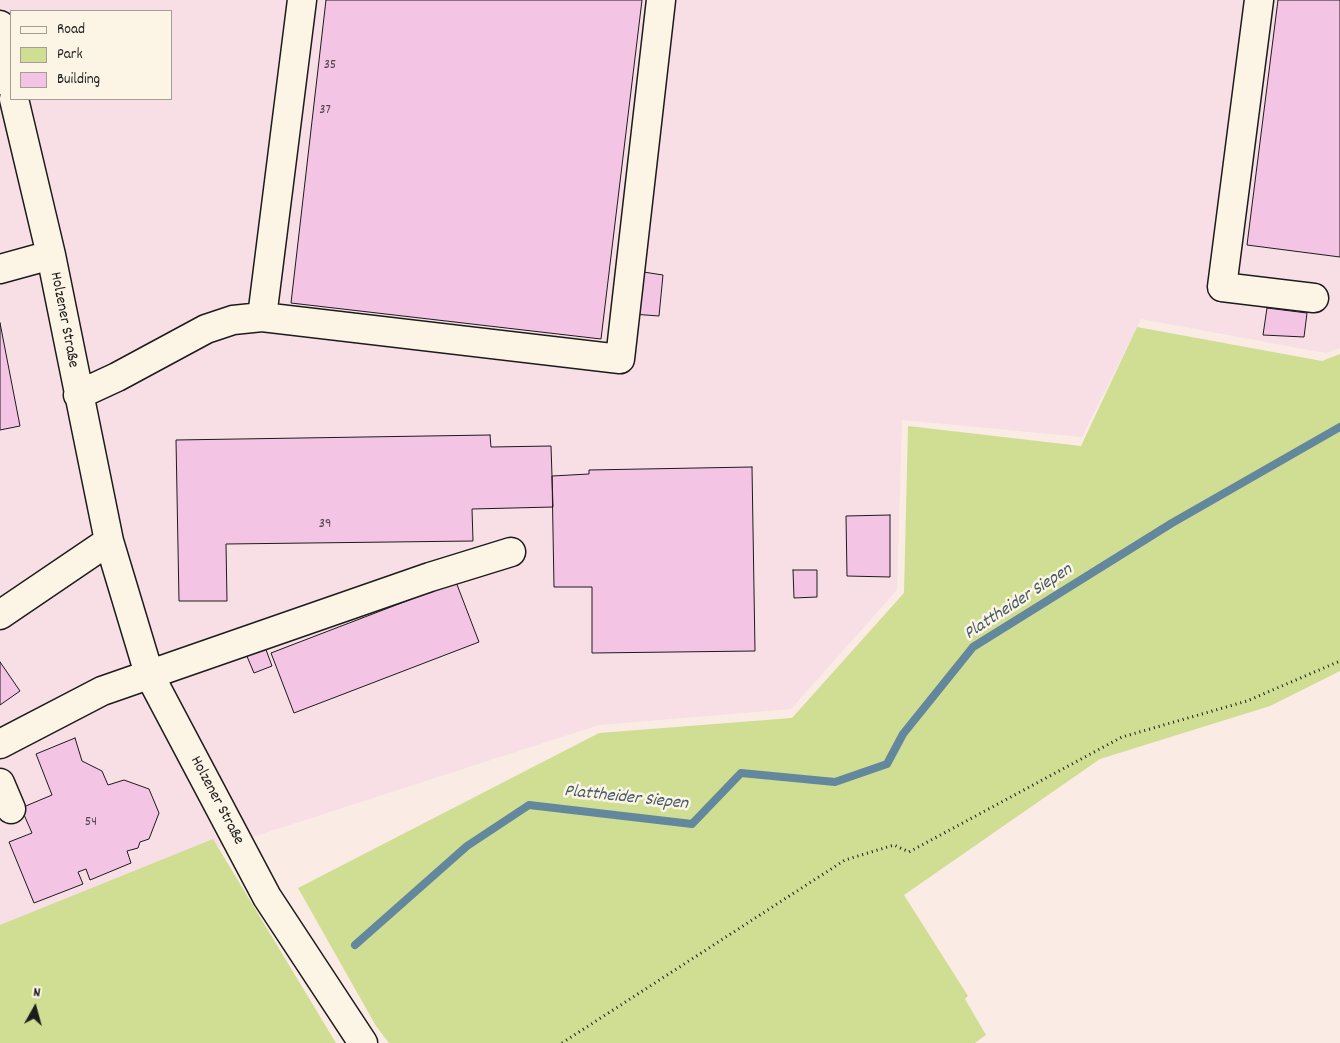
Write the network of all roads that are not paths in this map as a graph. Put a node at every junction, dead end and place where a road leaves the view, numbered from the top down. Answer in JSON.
{"nodes":[{"id":1,"x":302,"y":0,"type":"edge"},
{"id":2,"x":661,"y":0,"type":"edge"},
{"id":3,"x":1259,"y":0,"type":"edge"},
{"id":4,"x":0,"y":25,"type":"edge"},
{"id":5,"x":10,"y":80,"type":"edge"},
{"id":6,"x":14,"y":100,"type":"edge"},
{"id":7,"x":51,"y":255,"type":"junction"},
{"id":8,"x":0,"y":269,"type":"edge"},
{"id":9,"x":1314,"y":298,"type":"dead end"},
{"id":10,"x":262,"y":317,"type":"junction"},
{"id":11,"x":78,"y":394,"type":"junction"},
{"id":12,"x":109,"y":541,"type":"junction"},
{"id":13,"x":511,"y":552,"type":"dead end"},
{"id":14,"x":0,"y":615,"type":"edge"},
{"id":15,"x":149,"y":674,"type":"junction"},
{"id":16,"x":0,"y":744,"type":"edge"},
{"id":17,"x":0,"y":783,"type":"edge"},
{"id":18,"x":11,"y":809,"type":"dead end"},
{"id":19,"x":362,"y":1043,"type":"edge"}],
"edges":[{"from":1,"to":10,"type":"street"},
{"from":2,"to":10,"type":"street"},
{"from":3,"to":9,"type":"street"},
{"from":4,"to":5,"type":"street"},
{"from":6,"to":7,"type":"street","name":"Holzener Straße"},
{"from":7,"to":8,"type":"street"},
{"from":7,"to":11,"type":"street","name":"Holzener Straße"},
{"from":10,"to":11,"type":"street"},
{"from":11,"to":12,"type":"street","name":"Holzener Straße"},
{"from":12,"to":14,"type":"street"},
{"from":12,"to":15,"type":"street","name":"Holzener Straße"},
{"from":13,"to":15,"type":"street"},
{"from":15,"to":16,"type":"street"},
{"from":15,"to":19,"type":"street","name":"Holzener Straße"},
{"from":17,"to":18,"type":"street"}]}
